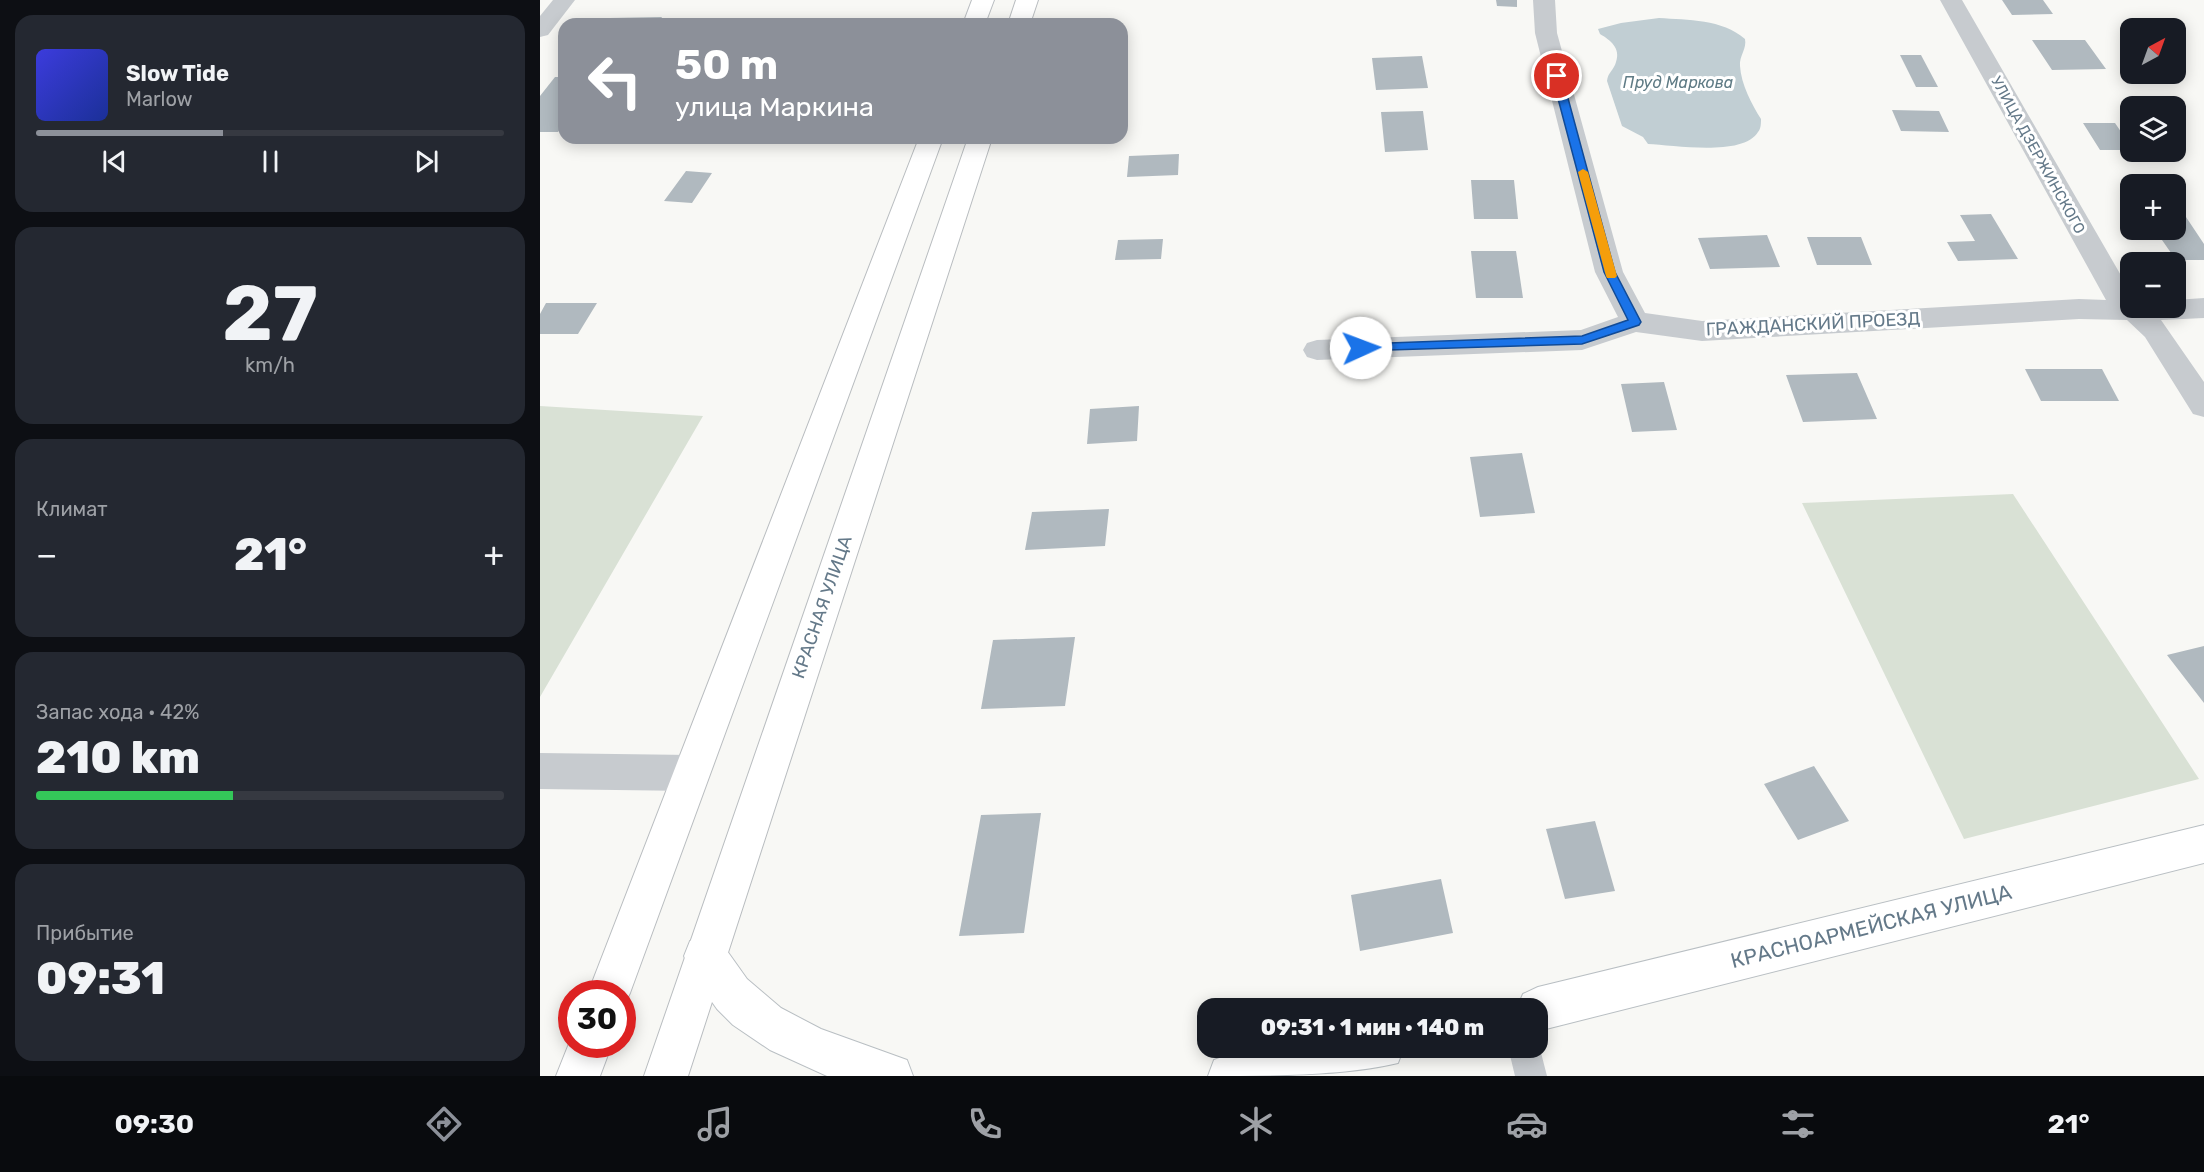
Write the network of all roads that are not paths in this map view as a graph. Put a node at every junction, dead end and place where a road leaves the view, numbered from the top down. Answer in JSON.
{"nodes":[{"id":1,"x":564,"y":0,"type":"edge"},
{"id":2,"x":983,"y":0,"type":"edge"},
{"id":3,"x":1027,"y":0,"type":"edge"},
{"id":4,"x":1544,"y":0,"type":"edge"},
{"id":5,"x":1950,"y":0,"type":"edge"},
{"id":6,"x":976,"y":18,"type":"edge"},
{"id":7,"x":1021,"y":18,"type":"edge"},
{"id":8,"x":540,"y":30,"type":"edge"},
{"id":9,"x":929,"y":144,"type":"edge"},
{"id":10,"x":978,"y":144,"type":"edge"},
{"id":11,"x":2120,"y":298,"type":"edge"},
{"id":12,"x":2120,"y":308,"type":"edge"},
{"id":13,"x":2186,"y":308,"type":"edge"},
{"id":14,"x":2204,"y":308,"type":"edge"},
{"id":15,"x":2143,"y":318,"type":"edge"},
{"id":16,"x":1635,"y":322,"type":"junction"},
{"id":17,"x":1317,"y":350,"type":"dead end"},
{"id":18,"x":2204,"y":406,"type":"edge"},
{"id":19,"x":540,"y":771,"type":"edge"},
{"id":20,"x":691,"y":773,"type":"junction"},
{"id":21,"x":2204,"y":844,"type":"edge"},
{"id":22,"x":705,"y":956,"type":"junction"},
{"id":23,"x":614,"y":980,"type":"edge"},
{"id":24,"x":1548,"y":1007,"type":"edge"},
{"id":25,"x":585,"y":1058,"type":"edge"},
{"id":26,"x":1324,"y":1058,"type":"edge"},
{"id":27,"x":1527,"y":1058,"type":"edge"},
{"id":28,"x":578,"y":1076,"type":"edge"},
{"id":29,"x":666,"y":1076,"type":"edge"},
{"id":30,"x":891,"y":1076,"type":"edge"},
{"id":31,"x":1230,"y":1076,"type":"edge"},
{"id":32,"x":1531,"y":1076,"type":"edge"}],
"edges":[{"from":1,"to":8,"type":"street"},
{"from":2,"to":6,"type":"main road"},
{"from":3,"to":7,"type":"main road"},
{"from":4,"to":16,"type":"street"},
{"from":5,"to":11,"type":"street","name":"УЛИЦА ДЗЕРЖИНСКОГО"},
{"from":9,"to":20,"type":"main road"},
{"from":10,"to":22,"type":"main road","name":"КРАСНАЯ УЛИЦА"},
{"from":12,"to":16,"type":"street","name":"ГРАЖДАНСКИЙ ПРОЕЗД"},
{"from":13,"to":14,"type":"street","name":"ГРАЖДАНСКИЙ ПРОЕЗД"},
{"from":15,"to":18,"type":"street","name":"УЛИЦА ДЗЕРЖИНСКОГО"},
{"from":16,"to":17,"type":"street","name":"ГРАЖДАНСКИЙ ПРОЕЗД"},
{"from":19,"to":20,"type":"street"},
{"from":20,"to":23,"type":"main road"},
{"from":21,"to":24,"type":"main road","name":"КРАСНОАРМЕЙСКАЯ УЛИЦА"},
{"from":22,"to":29,"type":"main road","name":"КРАСНАЯ УЛИЦА"},
{"from":22,"to":30,"type":"main road"},
{"from":25,"to":28,"type":"main road"},
{"from":26,"to":31,"type":"main road"},
{"from":27,"to":32,"type":"lane"}]}
